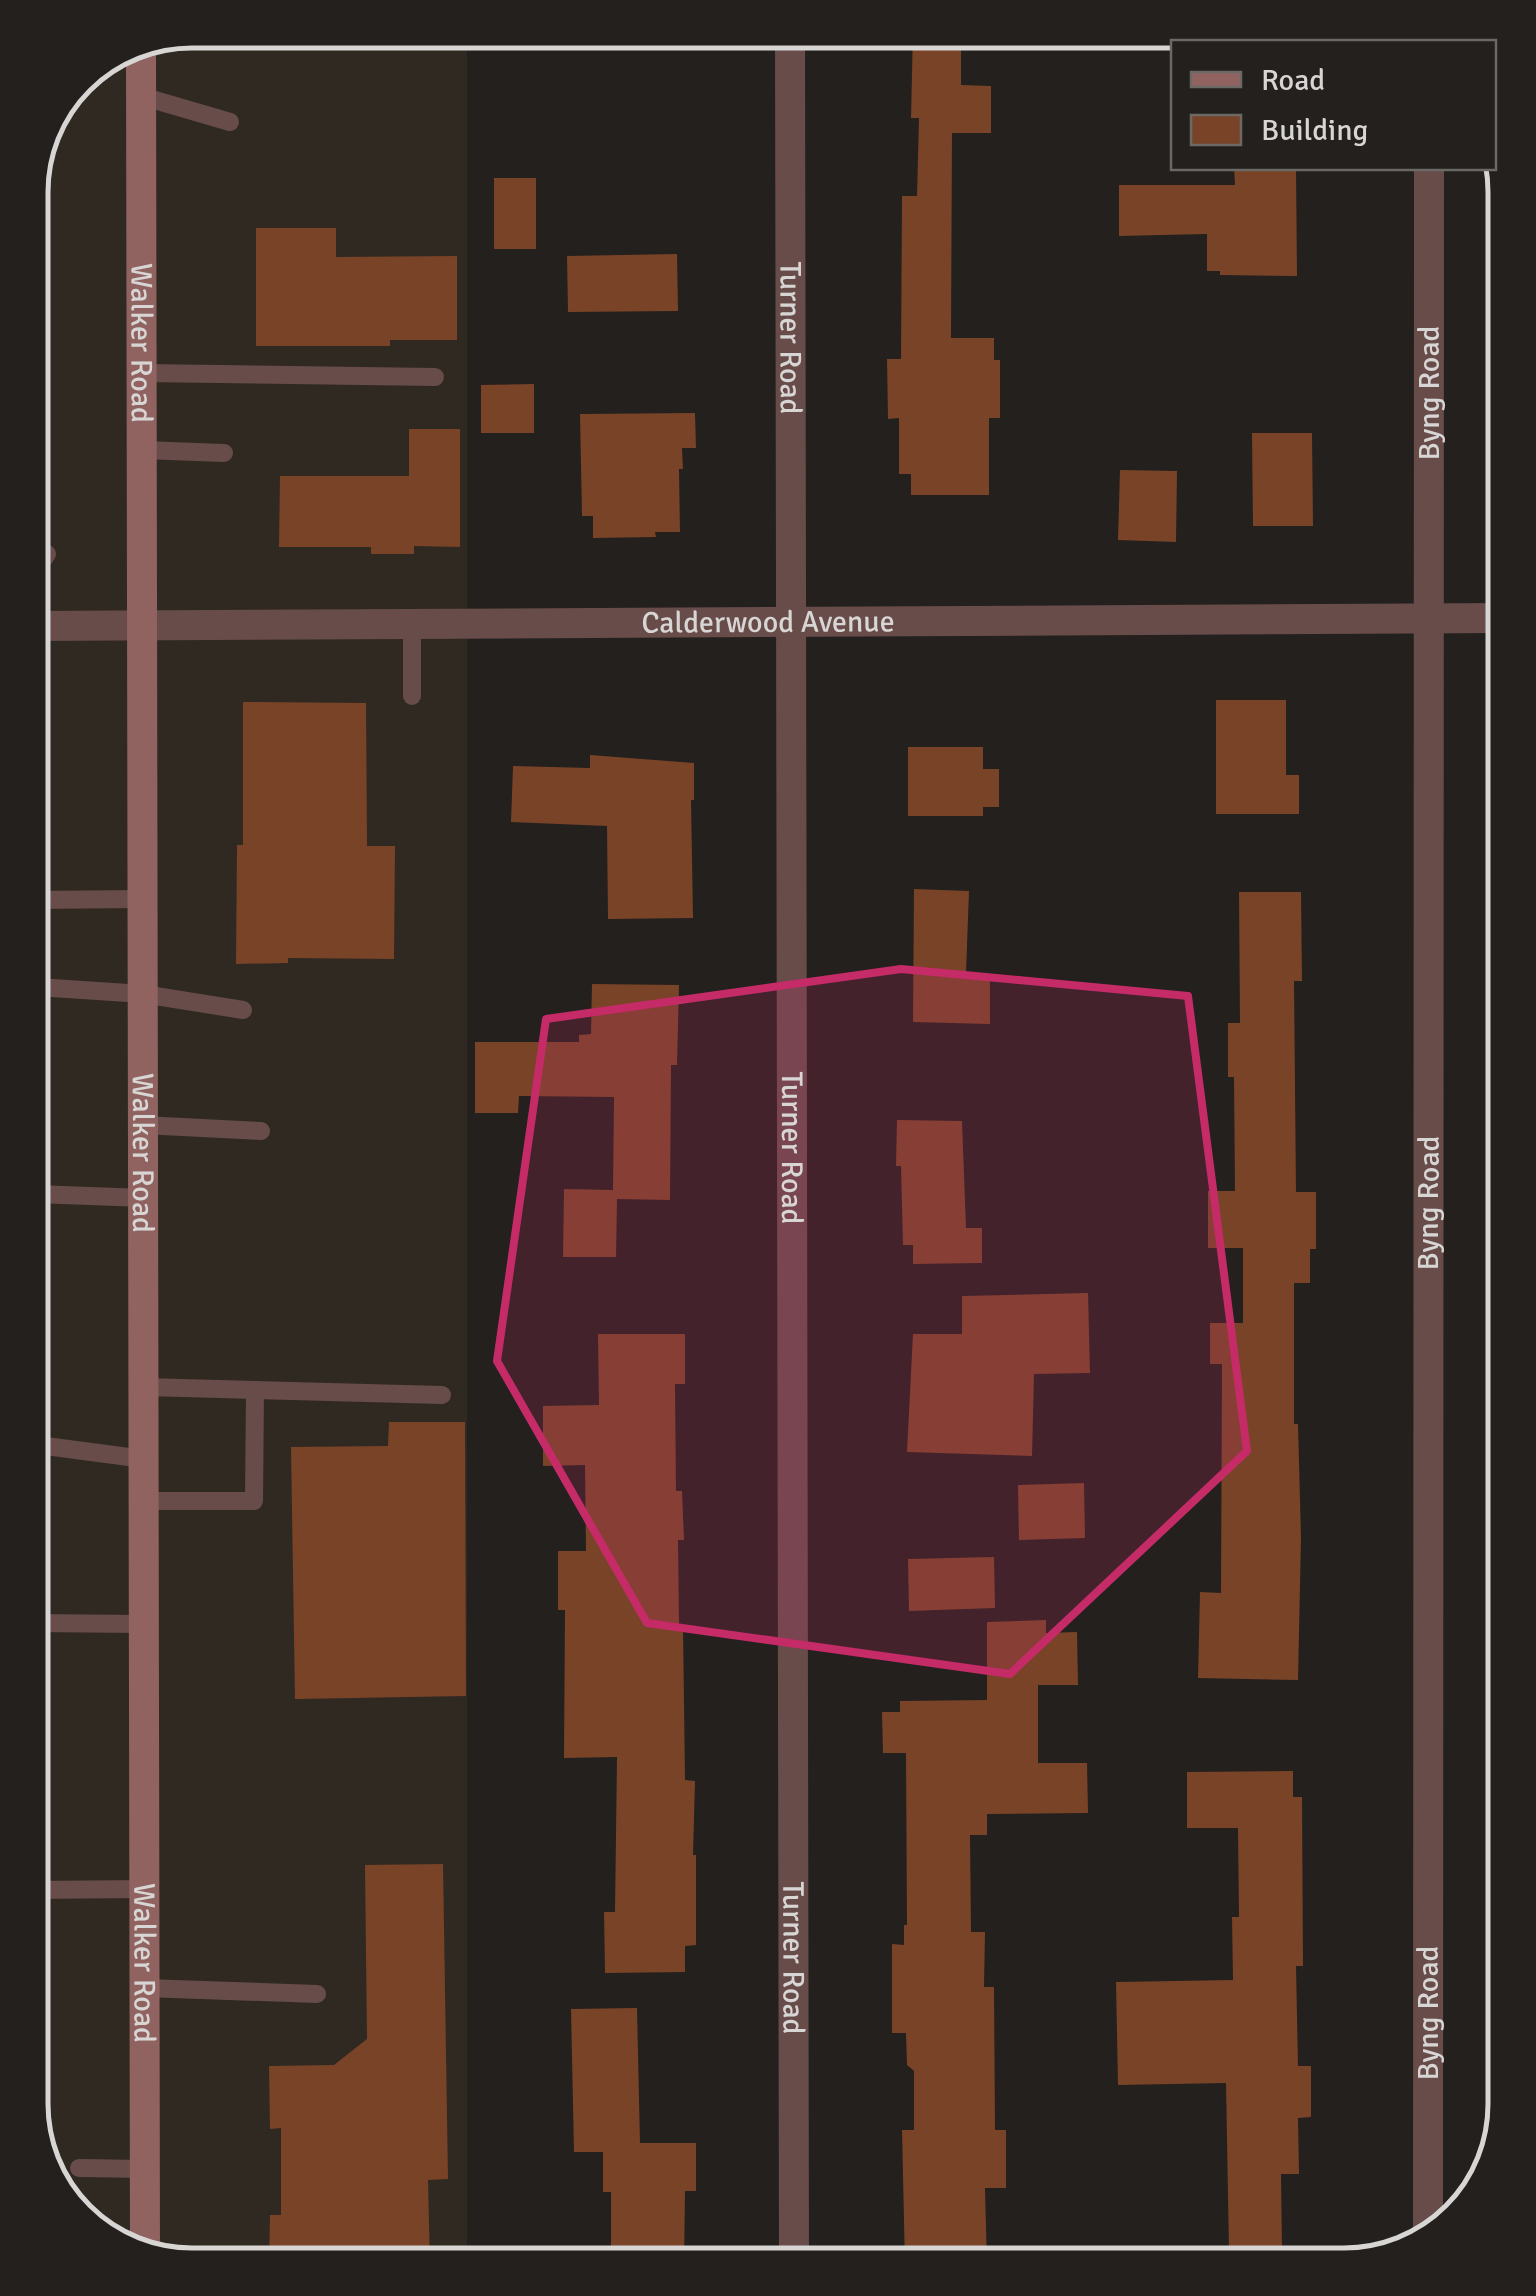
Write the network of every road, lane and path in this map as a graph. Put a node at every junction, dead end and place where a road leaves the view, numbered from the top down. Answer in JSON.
{"nodes":[{"id":1,"x":790,"y":48,"type":"edge"},
{"id":2,"x":141,"y":57,"type":"edge"},
{"id":3,"x":141,"y":96,"type":"junction"},
{"id":4,"x":230,"y":122,"type":"dead end"},
{"id":5,"x":1430,"y":170,"type":"edge"},
{"id":6,"x":142,"y":372,"type":"junction"},
{"id":7,"x":435,"y":377,"type":"dead end"},
{"id":8,"x":142,"y":450,"type":"junction"},
{"id":9,"x":224,"y":453,"type":"dead end"},
{"id":10,"x":1488,"y":618,"type":"edge"},
{"id":11,"x":1429,"y":619,"type":"junction"},
{"id":12,"x":791,"y":621,"type":"junction"},
{"id":13,"x":412,"y":623,"type":"junction"},
{"id":14,"x":142,"y":624,"type":"junction"},
{"id":15,"x":48,"y":626,"type":"edge"},
{"id":16,"x":412,"y":696,"type":"dead end"},
{"id":17,"x":143,"y":899,"type":"junction"},
{"id":18,"x":48,"y":900,"type":"edge"},
{"id":19,"x":48,"y":989,"type":"edge"},
{"id":20,"x":143,"y":994,"type":"junction"},
{"id":21,"x":243,"y":1010,"type":"dead end"},
{"id":22,"x":143,"y":1125,"type":"junction"},
{"id":23,"x":261,"y":1131,"type":"dead end"},
{"id":24,"x":48,"y":1194,"type":"edge"},
{"id":25,"x":144,"y":1198,"type":"junction"},
{"id":26,"x":144,"y":1387,"type":"junction"},
{"id":27,"x":255,"y":1390,"type":"junction"},
{"id":28,"x":442,"y":1395,"type":"dead end"},
{"id":29,"x":48,"y":1446,"type":"edge"},
{"id":30,"x":144,"y":1459,"type":"junction"},
{"id":31,"x":144,"y":1502,"type":"junction"},
{"id":32,"x":48,"y":1623,"type":"edge"},
{"id":33,"x":144,"y":1624,"type":"junction"},
{"id":34,"x":145,"y":1889,"type":"junction"},
{"id":35,"x":48,"y":1890,"type":"edge"},
{"id":36,"x":145,"y":1988,"type":"junction"},
{"id":37,"x":317,"y":1994,"type":"dead end"},
{"id":38,"x":79,"y":2168,"type":"dead end"},
{"id":39,"x":145,"y":2169,"type":"junction"},
{"id":40,"x":1428,"y":2221,"type":"edge"},
{"id":41,"x":146,"y":2241,"type":"edge"},
{"id":42,"x":794,"y":2248,"type":"edge"}],
"edges":[{"from":1,"to":12,"type":"street","name":"Turner Road"},
{"from":2,"to":3,"type":"main road","name":"Walker Road"},
{"from":3,"to":4,"type":"lane"},
{"from":3,"to":6,"type":"main road","name":"Walker Road"},
{"from":5,"to":11,"type":"street","name":"Byng Road"},
{"from":6,"to":7,"type":"lane"},
{"from":6,"to":8,"type":"main road","name":"Walker Road"},
{"from":8,"to":9,"type":"lane"},
{"from":8,"to":14,"type":"main road","name":"Walker Road"},
{"from":10,"to":11,"type":"street","name":"Calderwood Avenue"},
{"from":11,"to":12,"type":"street","name":"Calderwood Avenue"},
{"from":11,"to":40,"type":"street","name":"Byng Road"},
{"from":12,"to":13,"type":"street","name":"Calderwood Avenue"},
{"from":12,"to":42,"type":"street","name":"Turner Road"},
{"from":13,"to":14,"type":"street","name":"Calderwood Avenue"},
{"from":13,"to":16,"type":"lane"},
{"from":14,"to":15,"type":"street","name":"Calderwood Avenue"},
{"from":14,"to":17,"type":"main road","name":"Walker Road"},
{"from":17,"to":18,"type":"lane"},
{"from":17,"to":20,"type":"main road","name":"Walker Road"},
{"from":19,"to":20,"type":"lane"},
{"from":20,"to":21,"type":"lane"},
{"from":20,"to":22,"type":"main road","name":"Walker Road"},
{"from":22,"to":23,"type":"lane"},
{"from":22,"to":25,"type":"main road","name":"Walker Road"},
{"from":24,"to":25,"type":"lane"},
{"from":25,"to":26,"type":"main road","name":"Walker Road"},
{"from":26,"to":27,"type":"lane"},
{"from":26,"to":30,"type":"main road","name":"Walker Road"},
{"from":27,"to":28,"type":"lane"},
{"from":27,"to":31,"type":"lane"},
{"from":29,"to":30,"type":"lane"},
{"from":30,"to":31,"type":"main road","name":"Walker Road"},
{"from":31,"to":33,"type":"main road","name":"Walker Road"},
{"from":32,"to":33,"type":"lane"},
{"from":33,"to":34,"type":"main road","name":"Walker Road"},
{"from":34,"to":35,"type":"lane"},
{"from":34,"to":36,"type":"main road","name":"Walker Road"},
{"from":36,"to":37,"type":"lane"},
{"from":36,"to":39,"type":"main road","name":"Walker Road"},
{"from":38,"to":39,"type":"lane"},
{"from":39,"to":41,"type":"main road","name":"Walker Road"}]}
